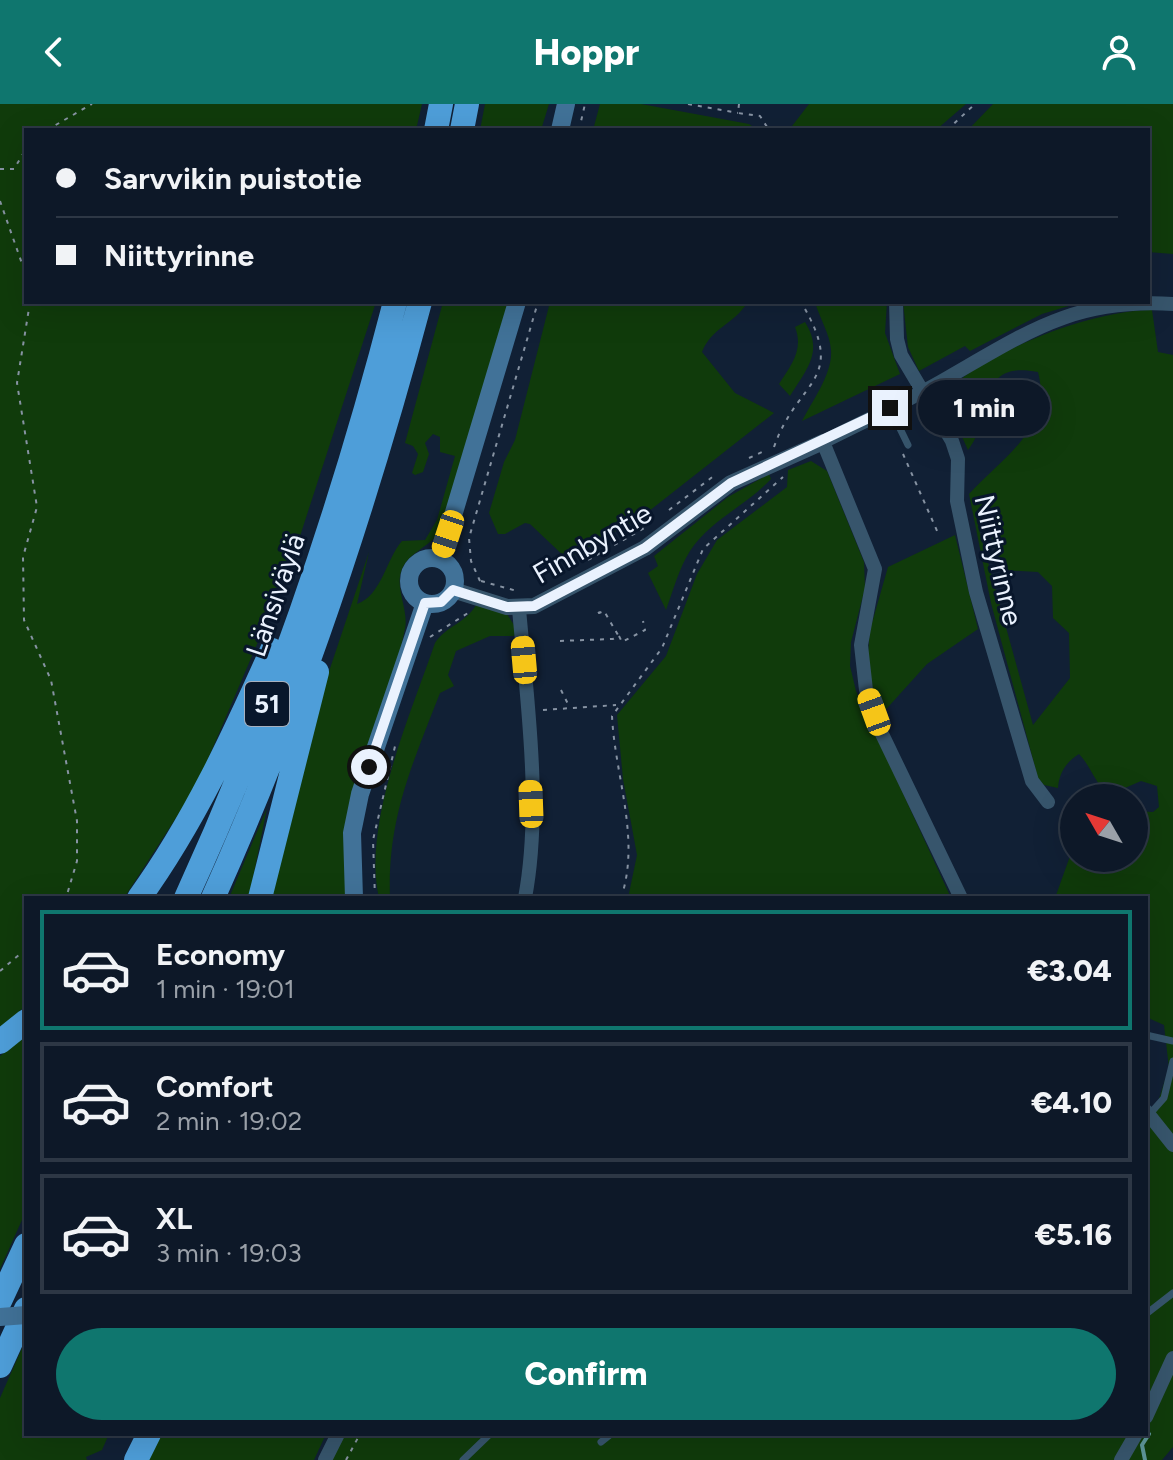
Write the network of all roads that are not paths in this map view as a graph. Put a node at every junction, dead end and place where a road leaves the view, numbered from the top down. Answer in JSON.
{"nodes":[{"id":1,"x":441,"y":104,"type":"edge"},
{"id":2,"x":467,"y":104,"type":"edge"},
{"id":3,"x":566,"y":104,"type":"edge"},
{"id":4,"x":436,"y":128,"type":"edge"},
{"id":5,"x":462,"y":128,"type":"edge"},
{"id":6,"x":560,"y":128,"type":"edge"},
{"id":7,"x":394,"y":304,"type":"edge"},
{"id":8,"x":419,"y":304,"type":"edge"},
{"id":9,"x":516,"y":304,"type":"edge"},
{"id":10,"x":896,"y":304,"type":"edge"},
{"id":11,"x":1173,"y":304,"type":"edge"},
{"id":12,"x":923,"y":391,"type":"junction"},
{"id":13,"x":890,"y":408,"type":"junction"},
{"id":14,"x":823,"y":442,"type":"junction"},
{"id":15,"x":908,"y":445,"type":"road end"},
{"id":16,"x":338,"y":506,"type":"junction"},
{"id":17,"x":353,"y":531,"type":"junction"},
{"id":18,"x":440,"y":559,"type":"junction"},
{"id":19,"x":453,"y":590,"type":"junction"},
{"id":20,"x":425,"y":603,"type":"junction"},
{"id":21,"x":519,"y":609,"type":"junction"},
{"id":22,"x":1048,"y":802,"type":"dead end"},
{"id":23,"x":140,"y":896,"type":"edge"},
{"id":24,"x":187,"y":896,"type":"edge"},
{"id":25,"x":214,"y":896,"type":"edge"},
{"id":26,"x":261,"y":896,"type":"edge"},
{"id":27,"x":354,"y":896,"type":"edge"},
{"id":28,"x":525,"y":896,"type":"edge"},
{"id":29,"x":960,"y":896,"type":"edge"},
{"id":30,"x":24,"y":1023,"type":"edge"},
{"id":31,"x":1148,"y":1035,"type":"edge"},
{"id":32,"x":1173,"y":1041,"type":"edge"},
{"id":33,"x":0,"y":1042,"type":"edge"},
{"id":34,"x":1173,"y":1061,"type":"edge"},
{"id":35,"x":1148,"y":1114,"type":"edge"},
{"id":36,"x":1148,"y":1116,"type":"edge"},
{"id":37,"x":1173,"y":1145,"type":"edge"},
{"id":38,"x":24,"y":1249,"type":"edge"},
{"id":39,"x":1173,"y":1293,"type":"edge"},
{"id":40,"x":0,"y":1301,"type":"edge"},
{"id":41,"x":24,"y":1312,"type":"edge"},
{"id":42,"x":1148,"y":1312,"type":"edge"},
{"id":43,"x":24,"y":1316,"type":"edge"},
{"id":44,"x":0,"y":1317,"type":"edge"},
{"id":45,"x":1173,"y":1358,"type":"edge"},
{"id":46,"x":0,"y":1366,"type":"edge"},
{"id":47,"x":1148,"y":1413,"type":"edge"},
{"id":48,"x":148,"y":1436,"type":"edge"},
{"id":49,"x":337,"y":1436,"type":"edge"},
{"id":50,"x":488,"y":1436,"type":"edge"},
{"id":51,"x":608,"y":1436,"type":"edge"},
{"id":52,"x":1135,"y":1436,"type":"edge"},
{"id":53,"x":601,"y":1442,"type":"dead end"},
{"id":54,"x":136,"y":1460,"type":"edge"},
{"id":55,"x":325,"y":1460,"type":"edge"},
{"id":56,"x":463,"y":1460,"type":"edge"},
{"id":57,"x":1121,"y":1460,"type":"edge"}],
"edges":[{"from":1,"to":4,"type":"highway"},
{"from":2,"to":5,"type":"highway"},
{"from":3,"to":6,"type":"main road"},
{"from":7,"to":16,"type":"highway","name":"Länsiväylä","number":"51"},
{"from":8,"to":17,"type":"highway","name":"Länsiväylä","number":"51"},
{"from":9,"to":18,"type":"main road"},
{"from":10,"to":12,"type":"street","name":"Niittyrinne"},
{"from":11,"to":12,"type":"street"},
{"from":12,"to":13,"type":"street"},
{"from":12,"to":22,"type":"street","name":"Niittyrinne"},
{"from":13,"to":14,"type":"street"},
{"from":13,"to":15,"type":"lane"},
{"from":14,"to":21,"type":"street","name":"Finnbyntie"},
{"from":14,"to":29,"type":"street"},
{"from":16,"to":23,"type":"highway"},
{"from":16,"to":24,"type":"highway","name":"Länsiväylä","number":"51"},
{"from":17,"to":25,"type":"highway","name":"Länsiväylä","number":"51"},
{"from":17,"to":26,"type":"highway"},
{"from":18,"to":19,"type":"main road"},
{"from":18,"to":20,"type":"main road"},
{"from":19,"to":20,"type":"main road"},
{"from":19,"to":21,"type":"street","name":"Finnbyntie"},
{"from":20,"to":27,"type":"main road"},
{"from":21,"to":28,"type":"street"},
{"from":30,"to":33,"type":"highway"},
{"from":31,"to":32,"type":"lane"},
{"from":34,"to":35,"type":"lane"},
{"from":36,"to":37,"type":"street"},
{"from":38,"to":40,"type":"highway"},
{"from":39,"to":42,"type":"lane"},
{"from":41,"to":44,"type":"main road","bridge":true},
{"from":43,"to":46,"type":"highway"},
{"from":45,"to":47,"type":"street"},
{"from":48,"to":54,"type":"highway"},
{"from":49,"to":55,"type":"street"},
{"from":50,"to":56,"type":"lane"},
{"from":51,"to":53,"type":"lane"},
{"from":52,"to":57,"type":"street"}]}
